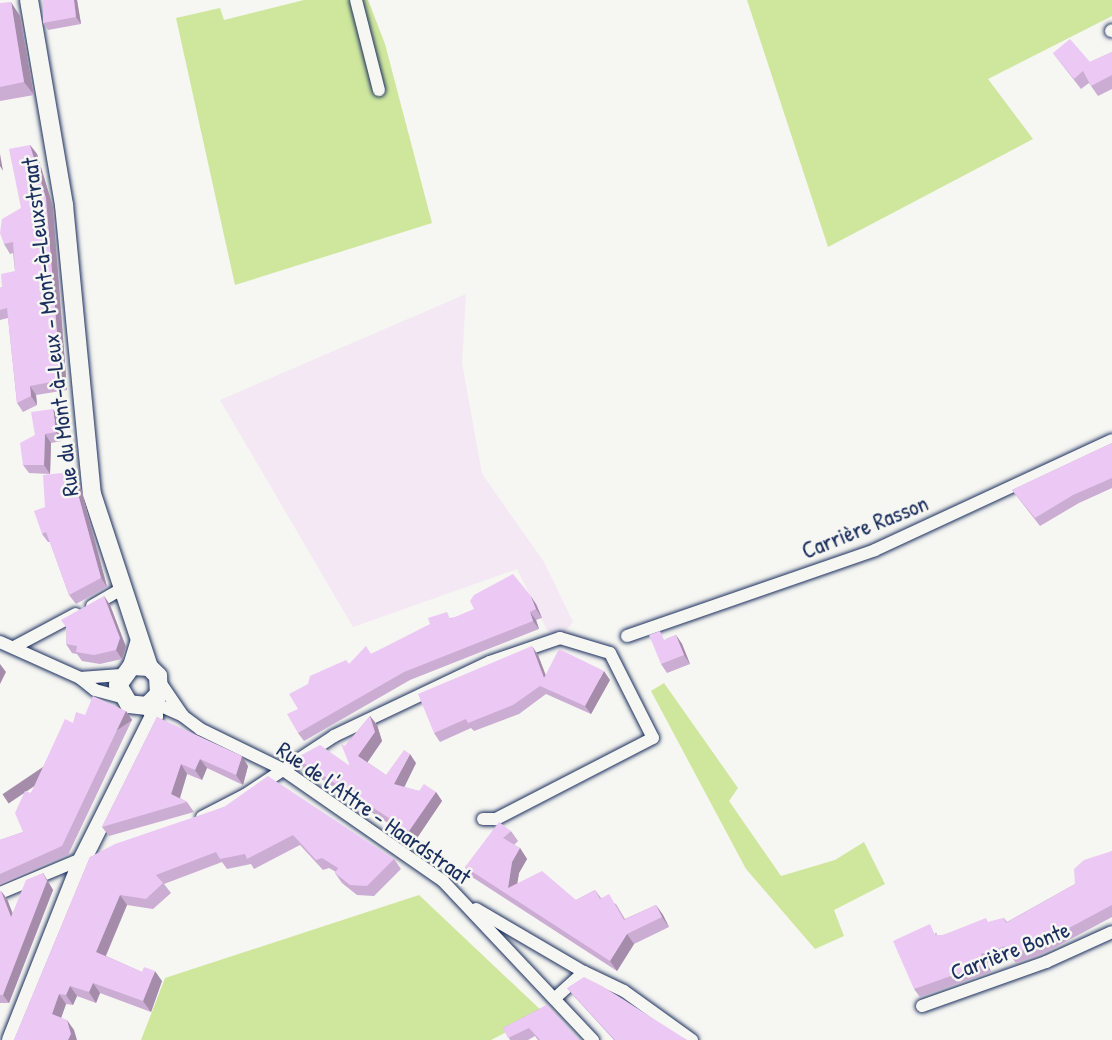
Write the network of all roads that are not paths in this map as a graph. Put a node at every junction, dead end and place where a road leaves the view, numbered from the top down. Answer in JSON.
{"nodes":[{"id":1,"x":29,"y":0,"type":"edge"},
{"id":2,"x":356,"y":0,"type":"edge"},
{"id":3,"x":379,"y":90,"type":"dead end"},
{"id":4,"x":1112,"y":440,"type":"edge"},
{"id":5,"x":122,"y":589,"type":"junction"},
{"id":6,"x":627,"y":636,"type":"dead end"},
{"id":7,"x":0,"y":642,"type":"edge"},
{"id":8,"x":14,"y":647,"type":"junction"},
{"id":9,"x":134,"y":669,"type":"junction"},
{"id":10,"x":80,"y":678,"type":"junction"},
{"id":11,"x":160,"y":682,"type":"junction"},
{"id":12,"x":121,"y":697,"type":"junction"},
{"id":13,"x":147,"y":704,"type":"junction"},
{"id":14,"x":183,"y":716,"type":"junction"},
{"id":15,"x":282,"y":769,"type":"junction"},
{"id":16,"x":483,"y":819,"type":"dead end"},
{"id":17,"x":184,"y":825,"type":"edge"},
{"id":18,"x":108,"y":851,"type":"edge"},
{"id":19,"x":83,"y":858,"type":"junction"},
{"id":20,"x":0,"y":893,"type":"edge"},
{"id":21,"x":467,"y":904,"type":"junction"},
{"id":22,"x":1112,"y":932,"type":"edge"},
{"id":23,"x":584,"y":972,"type":"junction"},
{"id":24,"x":555,"y":998,"type":"junction"},
{"id":25,"x":922,"y":1006,"type":"dead end"},
{"id":26,"x":11,"y":1040,"type":"edge"},
{"id":27,"x":593,"y":1040,"type":"edge"},
{"id":28,"x":692,"y":1040,"type":"edge"}],
"edges":[{"from":1,"to":5,"type":"main road","name":"Rue du Mont-à-Leux - Mont-à-Leuxstraat"},
{"from":2,"to":3,"type":"street"},
{"from":4,"to":6,"type":"street","name":"Carrière Rasson"},
{"from":5,"to":8,"type":"street"},
{"from":5,"to":9,"type":"main road","name":"Rue du Mont-à-Leux - Mont-à-Leuxstraat"},
{"from":7,"to":8,"type":"street"},
{"from":8,"to":10,"type":"street"},
{"from":9,"to":10,"type":"street"},
{"from":9,"to":11,"type":"main road","name":"Rue du Mont-à-Leux - Mont-à-Leuxstraat"},
{"from":9,"to":12,"type":"main road","name":"Rue du Mont-à-Leux - Mont-à-Leuxstraat"},
{"from":10,"to":12,"type":"street"},
{"from":11,"to":13,"type":"main road"},
{"from":11,"to":14,"type":"street","name":"Rue de l'Attre - Haardstraat"},
{"from":12,"to":13,"type":"main road"},
{"from":13,"to":14,"type":"street","name":"Rue de l'Attre - Haardstraat"},
{"from":13,"to":19,"type":"main road"},
{"from":14,"to":15,"type":"street","name":"Rue de l'Attre - Haardstraat"},
{"from":15,"to":16,"type":"street"},
{"from":15,"to":17,"type":"street"},
{"from":15,"to":21,"type":"street","name":"Rue de l'Attre - Haardstraat"},
{"from":18,"to":19,"type":"street"},
{"from":19,"to":20,"type":"street"},
{"from":19,"to":26,"type":"main road"},
{"from":21,"to":23,"type":"street","name":"Rue de l'Attre - Haardstraat"},
{"from":21,"to":24,"type":"street","name":"Rue de l'Attre - Haardstraat"},
{"from":22,"to":25,"type":"street","name":"Carrière Bonte"},
{"from":23,"to":24,"type":"street"},
{"from":23,"to":28,"type":"street","name":"Rue de l'Attre - Haardstraat"},
{"from":24,"to":27,"type":"street","name":"Rue de l'Attre - Haardstraat"}]}
